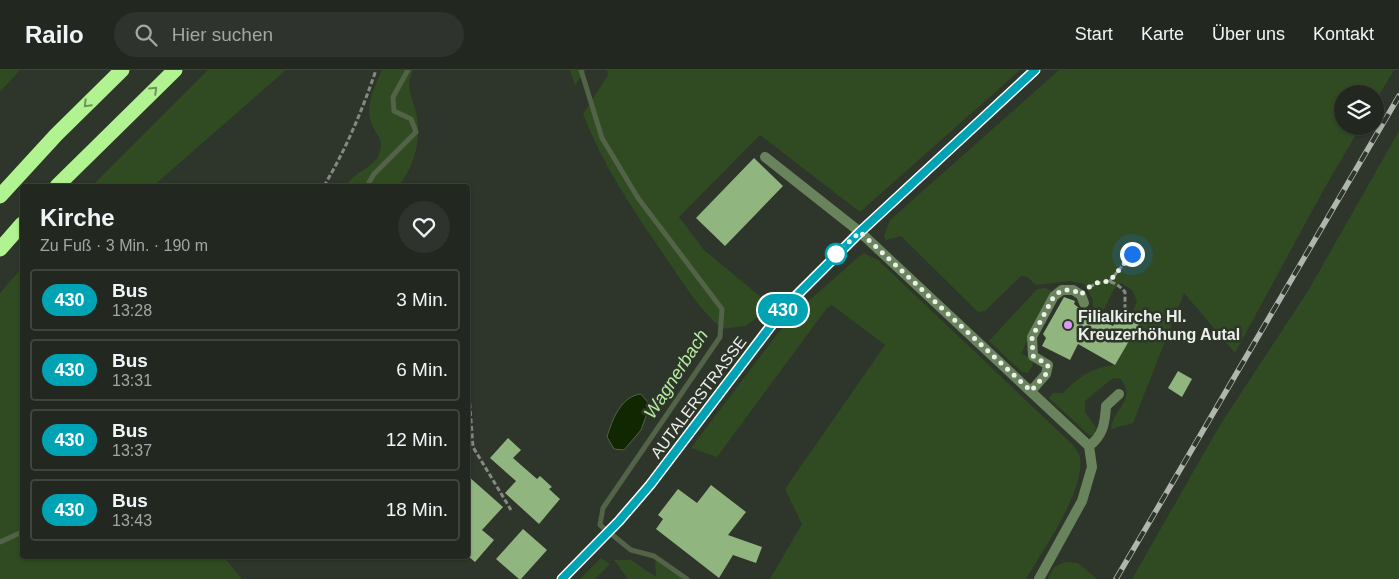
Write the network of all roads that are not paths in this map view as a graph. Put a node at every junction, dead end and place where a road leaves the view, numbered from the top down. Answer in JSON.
{"nodes":[{"id":1,"x":122,"y":70,"type":"edge"},
{"id":2,"x":174,"y":70,"type":"edge"},
{"id":3,"x":1035,"y":70,"type":"edge"},
{"id":4,"x":764,"y":157,"type":"dead end"},
{"id":5,"x":59,"y":184,"type":"edge"},
{"id":6,"x":0,"y":196,"type":"edge"},
{"id":7,"x":20,"y":226,"type":"edge"},
{"id":8,"x":860,"y":232,"type":"junction"},
{"id":9,"x":0,"y":249,"type":"edge"},
{"id":10,"x":1083,"y":299,"type":"road end"},
{"id":11,"x":1031,"y":391,"type":"junction"},
{"id":12,"x":1119,"y":394,"type":"dead end"},
{"id":13,"x":1089,"y":446,"type":"junction"},
{"id":14,"x":562,"y":579,"type":"edge"},
{"id":15,"x":1039,"y":579,"type":"edge"}],
"edges":[{"from":1,"to":6,"type":"highway","one_way":true},
{"from":5,"to":2,"type":"highway","one_way":true},
{"from":3,"to":8,"type":"main road","name":"AUTALERSTRASSE"},
{"from":4,"to":8,"type":"street"},
{"from":7,"to":9,"type":"highway"},
{"from":8,"to":11,"type":"street"},
{"from":8,"to":14,"type":"main road","name":"AUTALERSTRASSE"},
{"from":10,"to":11,"type":"street"},
{"from":11,"to":13,"type":"street"},
{"from":12,"to":13,"type":"street"},
{"from":13,"to":15,"type":"street"}]}
